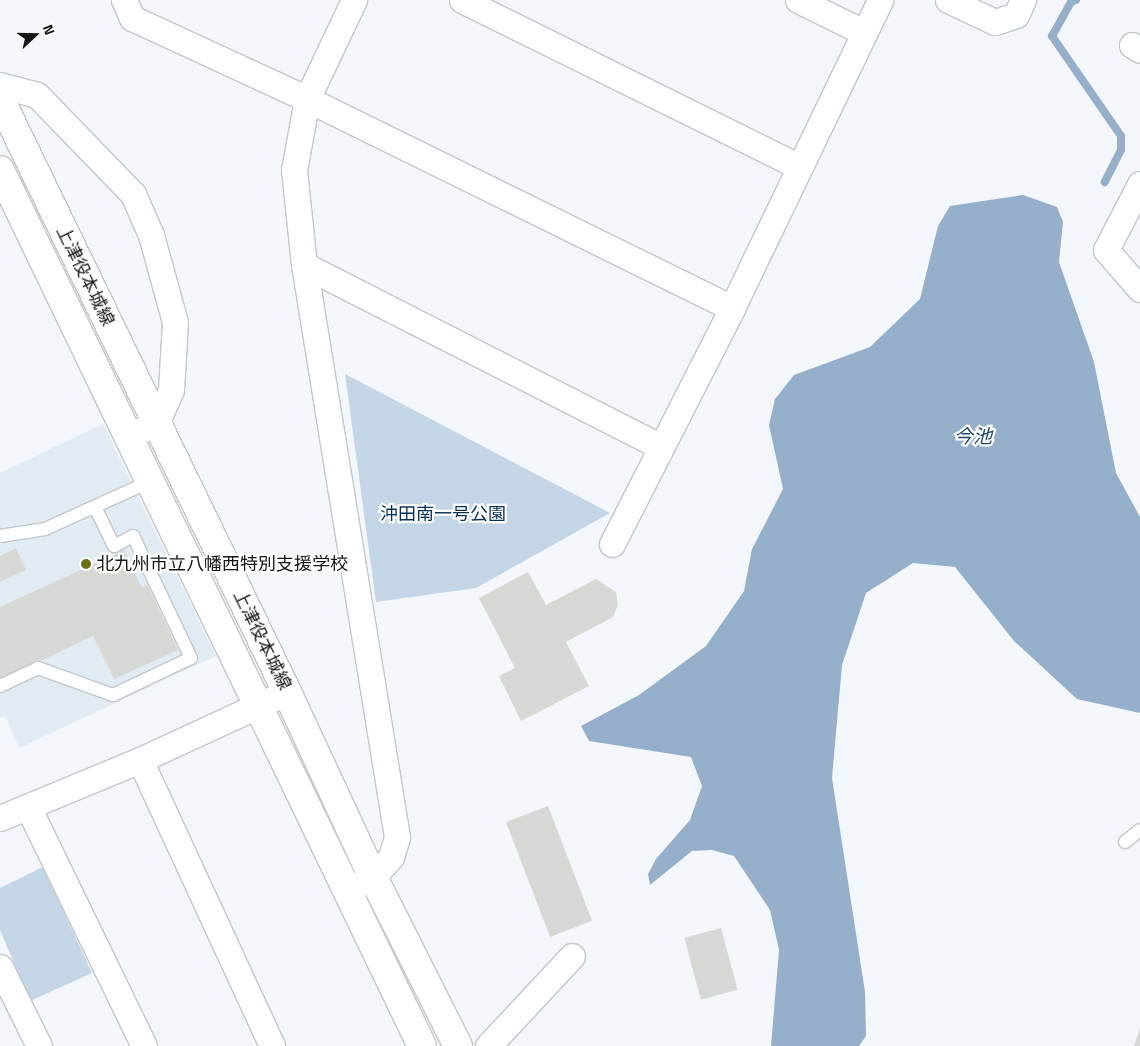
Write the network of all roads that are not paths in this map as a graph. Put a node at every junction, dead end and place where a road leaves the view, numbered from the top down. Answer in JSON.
{"nodes":[{"id":1,"x":124,"y":0,"type":"edge"},
{"id":2,"x":354,"y":0,"type":"edge"},
{"id":3,"x":462,"y":0,"type":"edge"},
{"id":4,"x":798,"y":0,"type":"edge"},
{"id":5,"x":880,"y":0,"type":"edge"},
{"id":6,"x":948,"y":0,"type":"edge"},
{"id":7,"x":1023,"y":0,"type":"edge"},
{"id":8,"x":863,"y":32,"type":"junction"},
{"id":9,"x":0,"y":85,"type":"edge"},
{"id":10,"x":0,"y":99,"type":"edge"},
{"id":11,"x":307,"y":99,"type":"junction"},
{"id":12,"x":798,"y":166,"type":"junction"},
{"id":13,"x":0,"y":170,"type":"edge"},
{"id":14,"x":1140,"y":184,"type":"edge"},
{"id":15,"x":304,"y":265,"type":"junction"},
{"id":16,"x":1140,"y":289,"type":"edge"},
{"id":17,"x":732,"y":308,"type":"junction"},
{"id":18,"x":156,"y":424,"type":"junction"},
{"id":19,"x":127,"y":436,"type":"junction"},
{"id":20,"x":660,"y":446,"type":"junction"},
{"id":21,"x":149,"y":482,"type":"junction"},
{"id":22,"x":95,"y":507,"type":"junction"},
{"id":23,"x":0,"y":536,"type":"edge"},
{"id":24,"x":612,"y":544,"type":"dead end"},
{"id":25,"x":0,"y":686,"type":"edge"},
{"id":26,"x":287,"y":692,"type":"junction"},
{"id":27,"x":258,"y":706,"type":"junction"},
{"id":28,"x":140,"y":760,"type":"junction"},
{"id":29,"x":28,"y":807,"type":"junction"},
{"id":30,"x":0,"y":818,"type":"edge"},
{"id":31,"x":1140,"y":830,"type":"edge"},
{"id":32,"x":1125,"y":842,"type":"dead end"},
{"id":33,"x":373,"y":877,"type":"junction"},
{"id":34,"x":347,"y":890,"type":"junction"},
{"id":35,"x":572,"y":956,"type":"dead end"},
{"id":36,"x":0,"y":967,"type":"edge"},
{"id":37,"x":40,"y":1046,"type":"edge"},
{"id":38,"x":144,"y":1046,"type":"edge"},
{"id":39,"x":272,"y":1046,"type":"edge"},
{"id":40,"x":422,"y":1046,"type":"edge"},
{"id":41,"x":458,"y":1046,"type":"edge"},
{"id":42,"x":488,"y":1046,"type":"edge"}],
"edges":[{"from":1,"to":11,"type":"street"},
{"from":2,"to":11,"type":"street"},
{"from":3,"to":12,"type":"street"},
{"from":4,"to":8,"type":"street"},
{"from":5,"to":8,"type":"street"},
{"from":6,"to":7,"type":"street"},
{"from":8,"to":12,"type":"street"},
{"from":9,"to":18,"type":"street"},
{"from":10,"to":18,"type":"street","name":"上津役本城線"},
{"from":11,"to":15,"type":"street"},
{"from":11,"to":17,"type":"street"},
{"from":12,"to":17,"type":"street"},
{"from":13,"to":19,"type":"street","name":"上津役本城線"},
{"from":14,"to":16,"type":"street"},
{"from":15,"to":20,"type":"street"},
{"from":15,"to":33,"type":"street"},
{"from":17,"to":20,"type":"street"},
{"from":18,"to":19,"type":"street"},
{"from":18,"to":26,"type":"street","name":"上津役本城線"},
{"from":19,"to":21,"type":"street","name":"上津役本城線"},
{"from":20,"to":24,"type":"street"},
{"from":21,"to":22,"type":"lane"},
{"from":21,"to":27,"type":"street","name":"上津役本城線"},
{"from":22,"to":23,"type":"lane"},
{"from":22,"to":25,"type":"lane"},
{"from":26,"to":27,"type":"street"},
{"from":26,"to":33,"type":"street","name":"上津役本城線"},
{"from":27,"to":28,"type":"street"},
{"from":27,"to":34,"type":"street","name":"上津役本城線"},
{"from":28,"to":29,"type":"street"},
{"from":28,"to":39,"type":"street"},
{"from":29,"to":30,"type":"street"},
{"from":29,"to":38,"type":"street"},
{"from":31,"to":32,"type":"lane"},
{"from":33,"to":34,"type":"street"},
{"from":33,"to":41,"type":"street","name":"上津役本城線"},
{"from":34,"to":40,"type":"street","name":"上津役本城線"},
{"from":35,"to":42,"type":"street"},
{"from":36,"to":37,"type":"street"}]}
